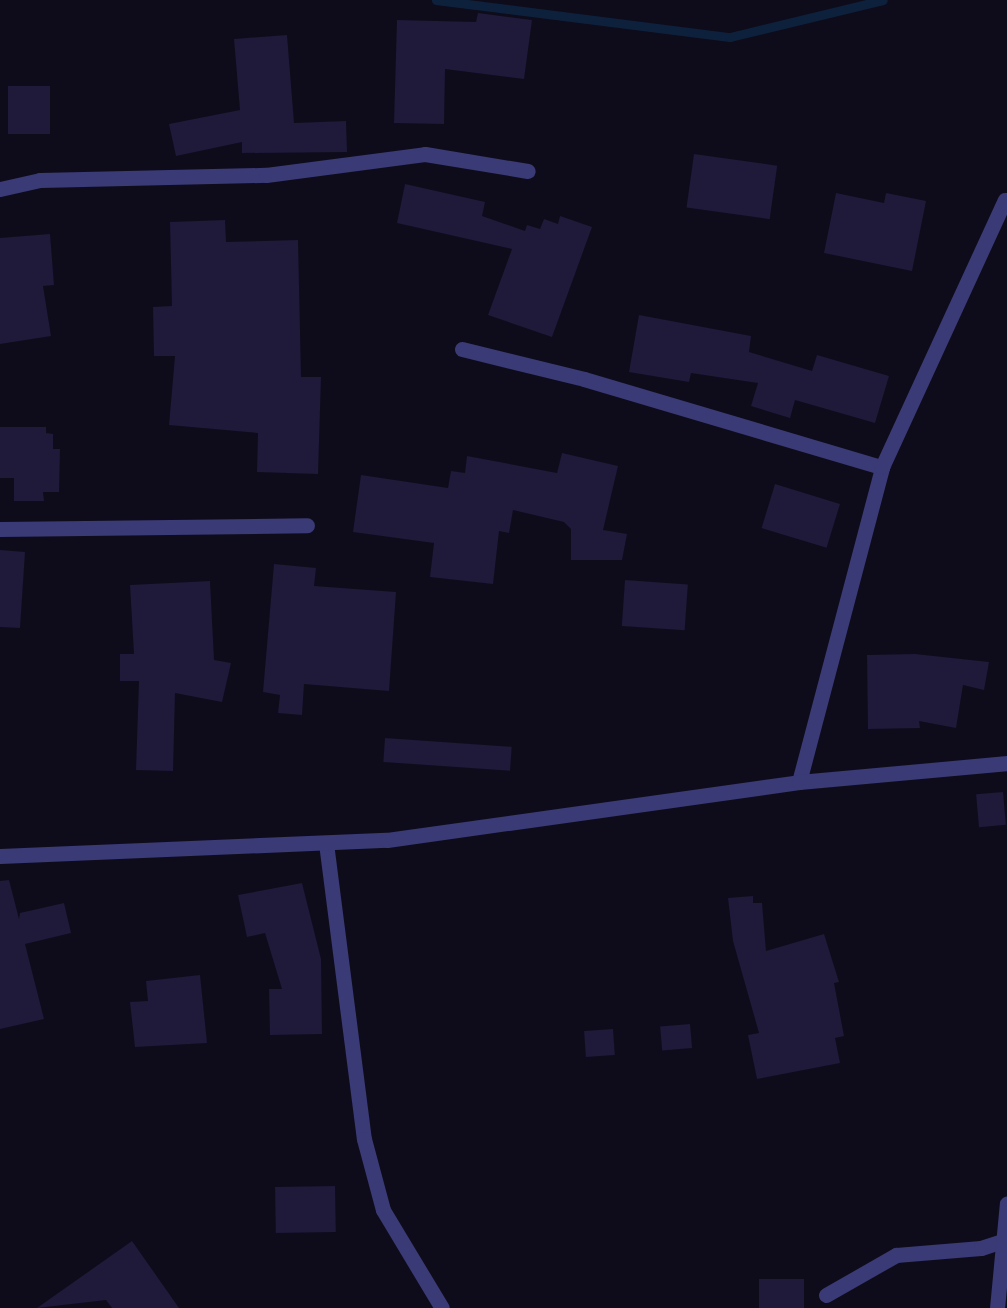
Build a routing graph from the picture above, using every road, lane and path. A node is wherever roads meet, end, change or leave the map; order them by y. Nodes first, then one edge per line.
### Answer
1 (528, 171) dead end
2 (0, 189) edge
3 (1005, 200) dead end
4 (462, 349) dead end
5 (882, 467) junction
6 (307, 525) dead end
7 (0, 529) edge
8 (1007, 763) edge
9 (799, 782) junction
10 (326, 843) junction
11 (0, 856) edge
12 (1007, 1203) edge
13 (1002, 1241) junction
14 (826, 1295) dead end
15 (442, 1308) edge
16 (997, 1308) edge

1 - 2 street
3 - 5 street
4 - 5 street
5 - 9 street
6 - 7 street
8 - 9 street
9 - 10 street
10 - 11 street
10 - 15 street
12 - 13 street
13 - 14 street
13 - 16 street

